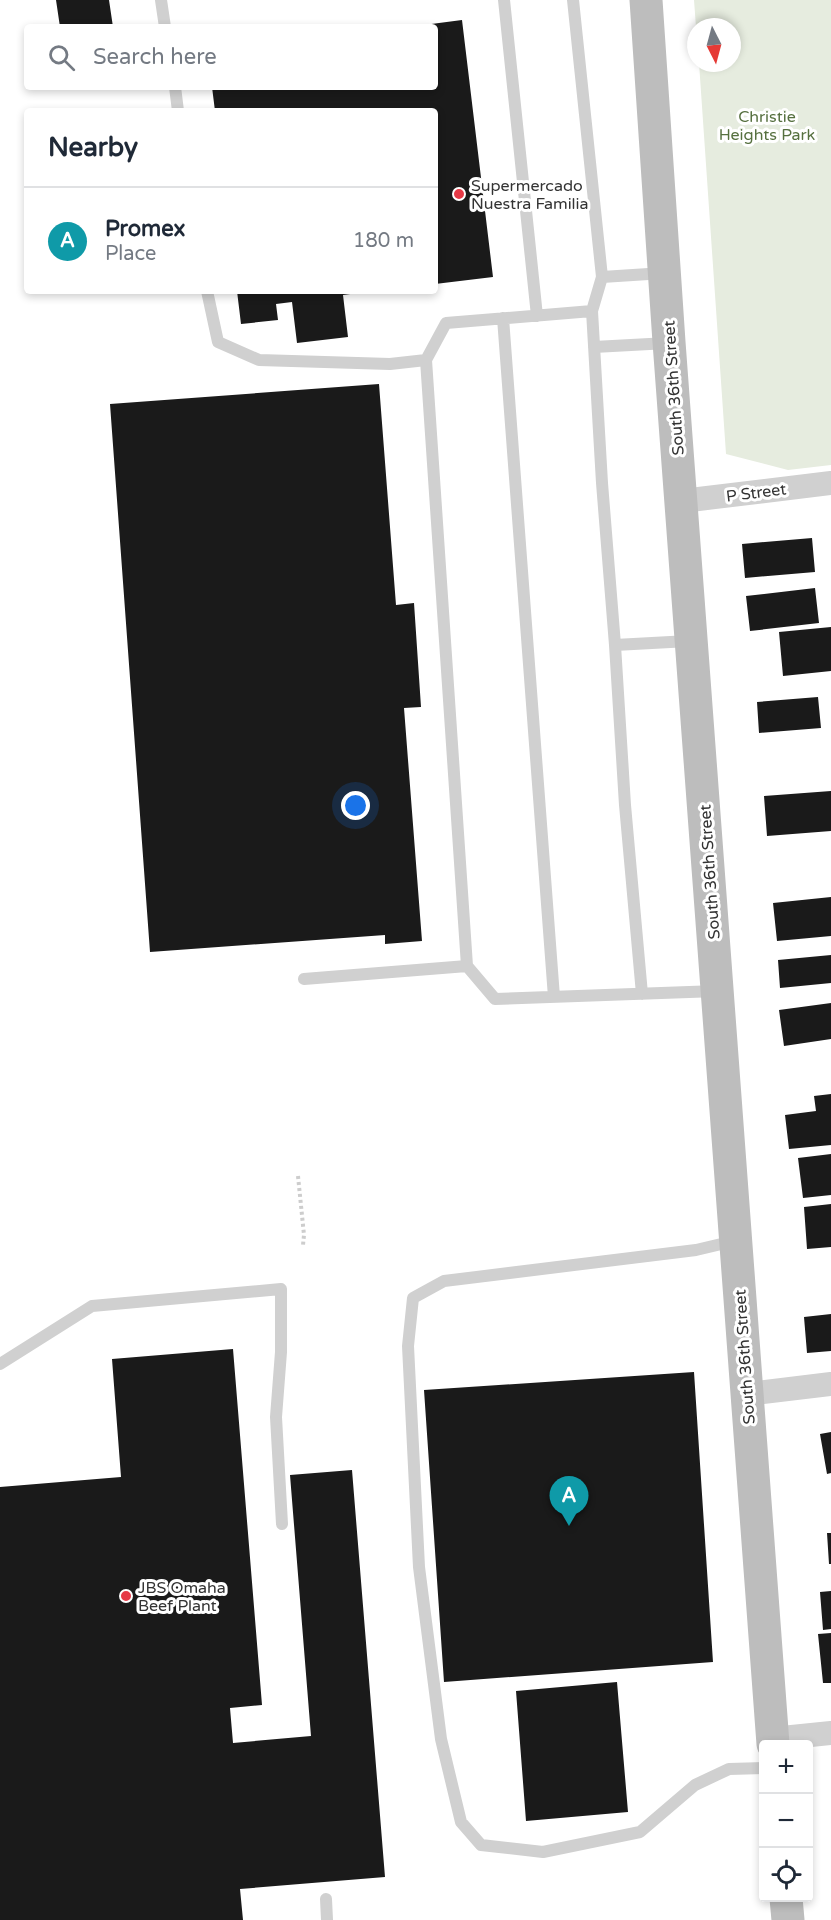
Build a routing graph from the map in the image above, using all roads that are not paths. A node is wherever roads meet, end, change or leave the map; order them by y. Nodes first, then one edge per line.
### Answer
1 (161, 0) edge
2 (504, 0) edge
3 (573, 0) edge
4 (646, 0) edge
5 (165, 24) edge
6 (175, 90) edge
7 (178, 108) edge
8 (664, 273) junction
9 (602, 277) junction
10 (208, 294) edge
11 (592, 311) junction
12 (537, 316) junction
13 (503, 318) junction
14 (669, 342) junction
15 (594, 347) junction
16 (426, 360) junction
17 (831, 483) edge
18 (682, 501) junction
19 (692, 640) junction
20 (615, 645) junction
21 (467, 966) junction
22 (304, 979) dead end
23 (718, 991) junction
24 (642, 994) junction
25 (554, 997) junction
26 (736, 1240) junction
27 (0, 1364) edge
28 (831, 1384) edge
29 (747, 1394) junction
30 (282, 1524) dead end
31 (831, 1733) edge
32 (768, 1740) edge
33 (805, 1740) edge
34 (759, 1755) edge
35 (326, 1899) dead end
36 (786, 1902) edge
37 (327, 1920) edge
38 (788, 1920) edge

1 - 5 lane
2 - 12 lane
3 - 9 lane
4 - 8 main road, South 36th Street
6 - 7 lane
8 - 9 lane
8 - 14 main road, South 36th Street
9 - 11 lane
10 - 16 lane
11 - 12 lane
11 - 15 lane
12 - 13 lane
13 - 16 lane
13 - 25 lane
14 - 15 lane
14 - 18 main road, South 36th Street
15 - 20 lane
16 - 21 lane
17 - 18 street, P Street
18 - 19 main road, South 36th Street
19 - 20 lane
19 - 23 main road, South 36th Street
20 - 24 lane
21 - 22 lane
21 - 25 lane
23 - 24 lane
23 - 26 main road, South 36th Street
24 - 25 lane
26 - 29 main road, South 36th Street
26 - 34 lane
27 - 30 lane
28 - 29 street
29 - 32 main road, South 36th Street
31 - 33 street
35 - 37 lane
36 - 38 main road

